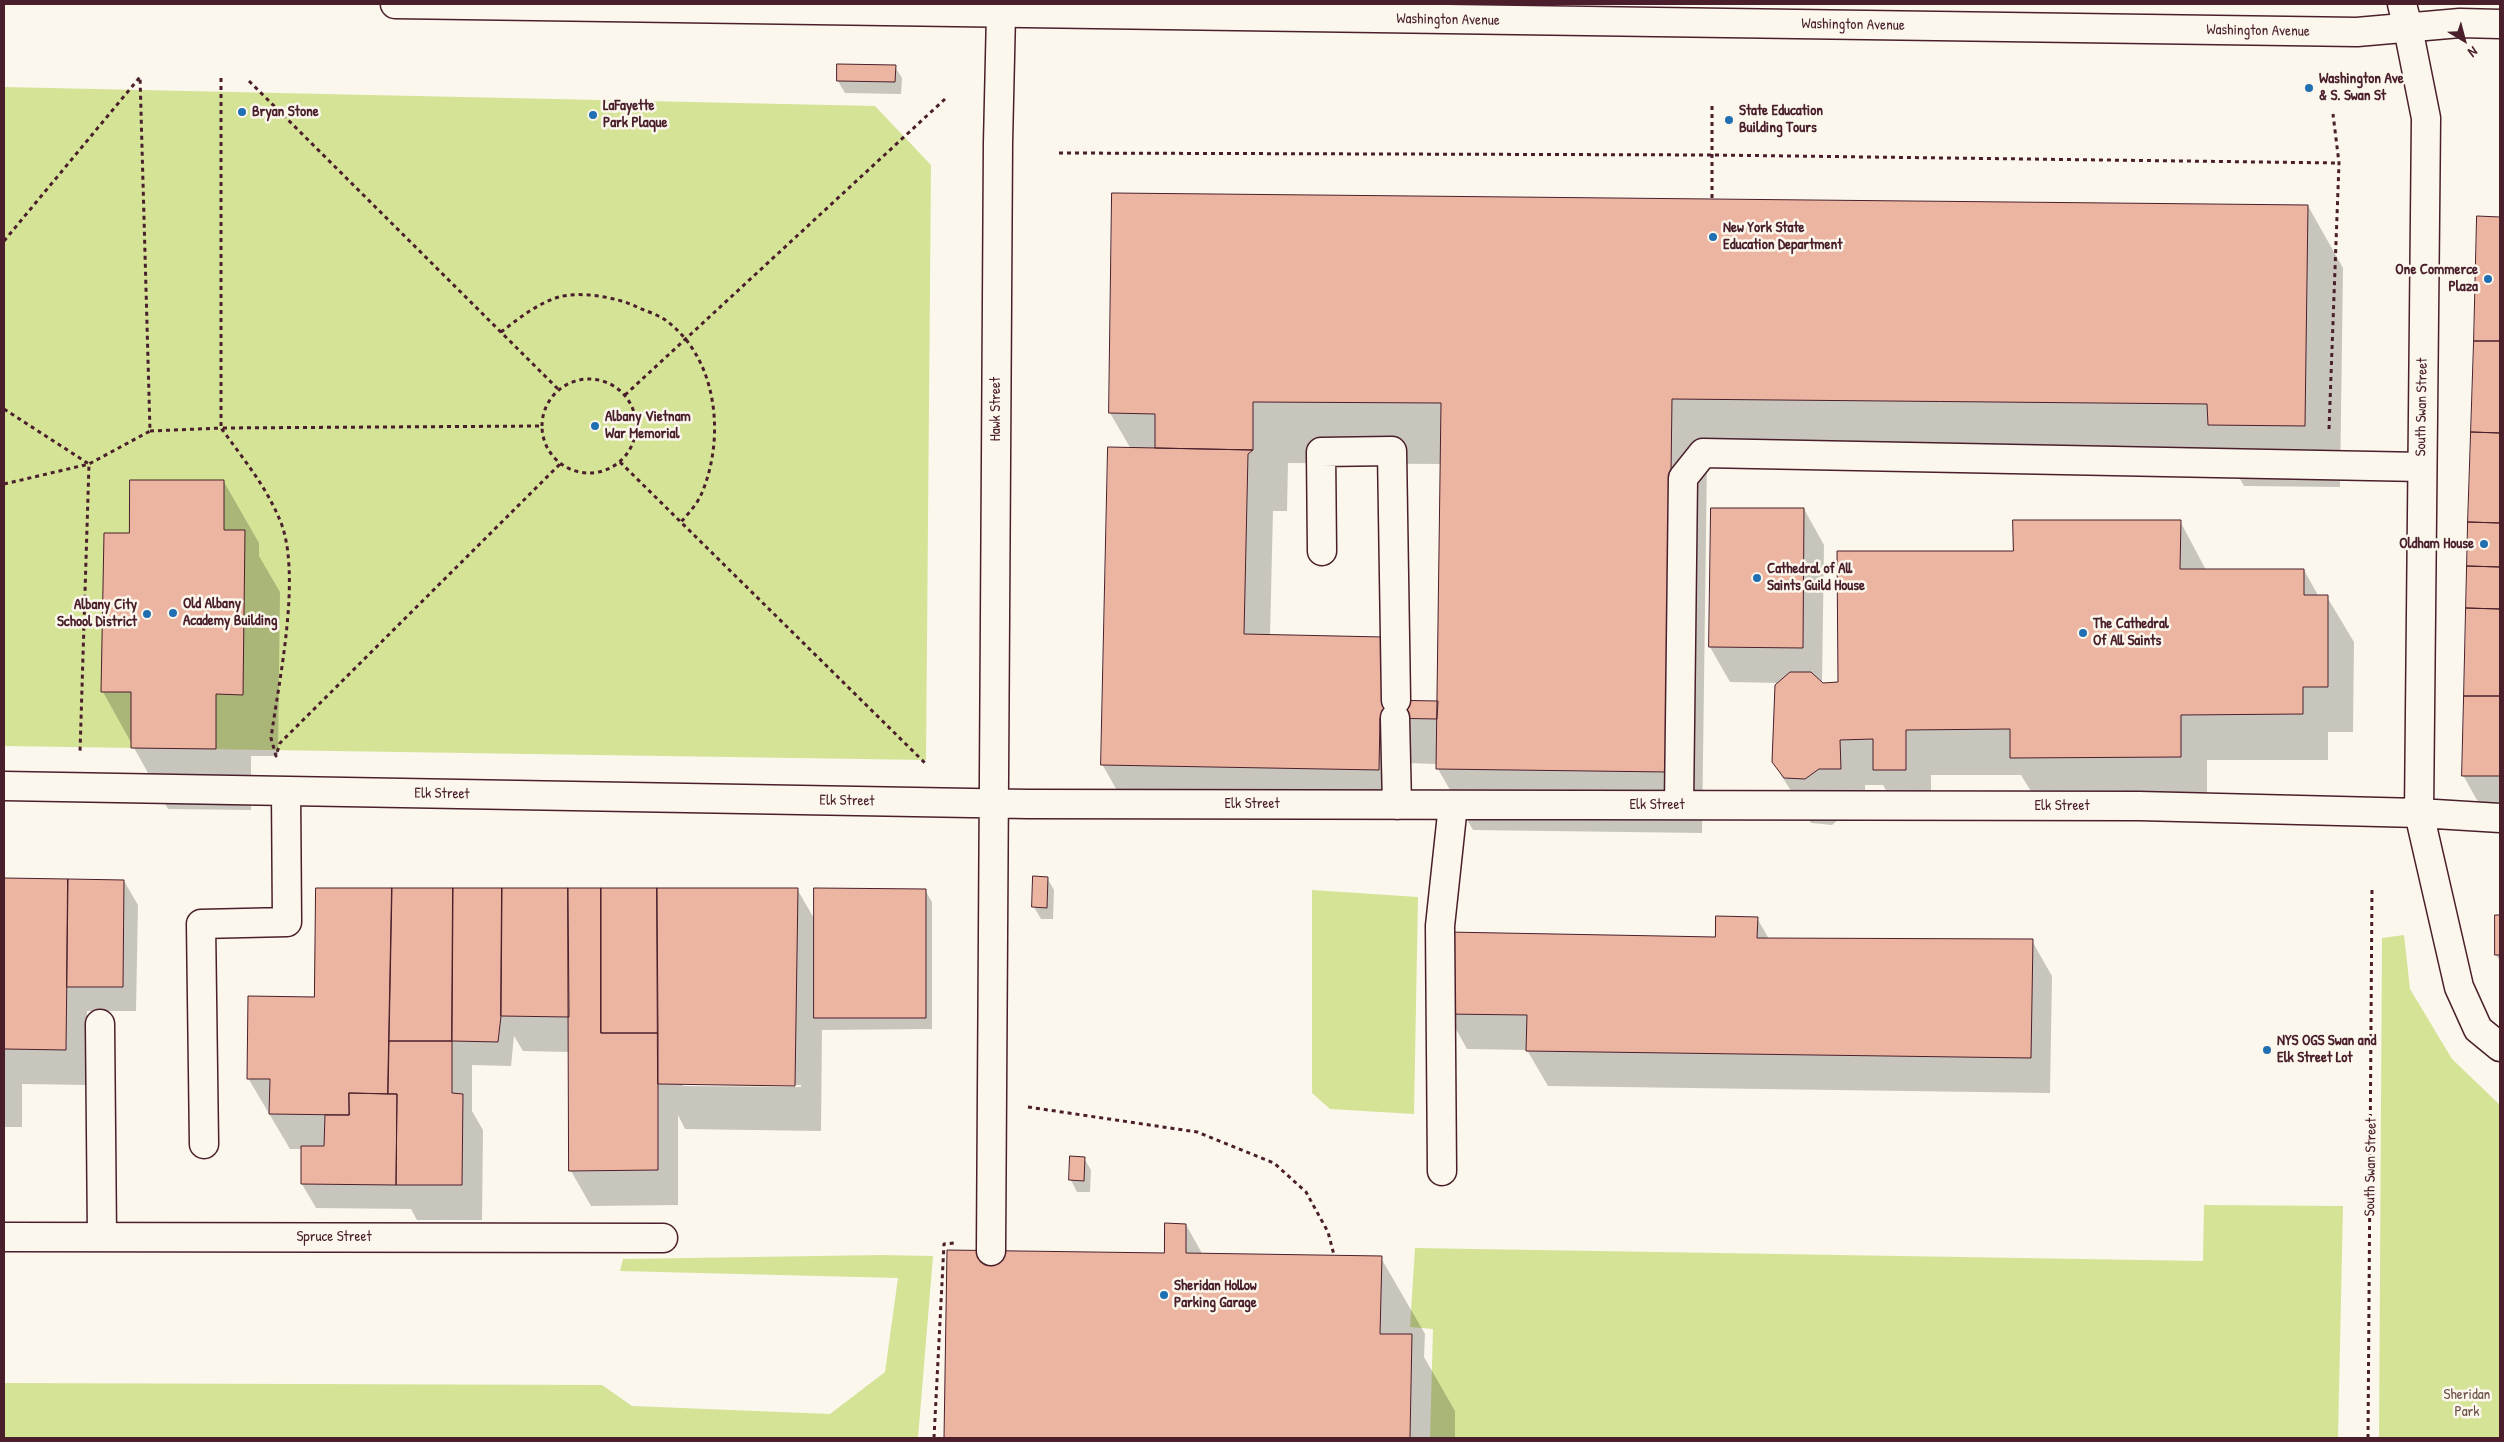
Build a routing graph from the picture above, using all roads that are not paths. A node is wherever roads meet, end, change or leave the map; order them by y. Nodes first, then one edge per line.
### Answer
1 (395, 4) edge
2 (1001, 14) junction
3 (2405, 16) edge
4 (2500, 24) edge
5 (2422, 467) junction
6 (1322, 551) dead end
7 (4, 786) edge
8 (286, 791) junction
9 (994, 804) junction
10 (1397, 804) junction
11 (1453, 805) junction
12 (1679, 805) junction
13 (2419, 813) junction
14 (2500, 818) edge
15 (100, 1024) dead end
16 (2500, 1047) edge
17 (204, 1144) dead end
18 (1442, 1171) dead end
19 (4, 1236) edge
20 (102, 1237) junction
21 (663, 1238) dead end
22 (991, 1247) road end

1 - 2 street, Washington Avenue
2 - 3 street, Washington Avenue
2 - 9 street, Hawk Street
3 - 4 street, Washington Avenue
3 - 5 street, South Swan Street
5 - 12 street
5 - 13 street, South Swan Street
6 - 10 street
7 - 8 street, Elk Street
8 - 9 street, Elk Street
8 - 17 street
9 - 10 street, Elk Street
9 - 22 street, Hawk Street
10 - 11 street, Elk Street
11 - 12 street, Elk Street
11 - 18 street
12 - 13 street, Elk Street
13 - 14 street, Elk Street
13 - 16 street, South Swan Street
15 - 20 street
19 - 20 street, Spruce Street
20 - 21 street, Spruce Street

